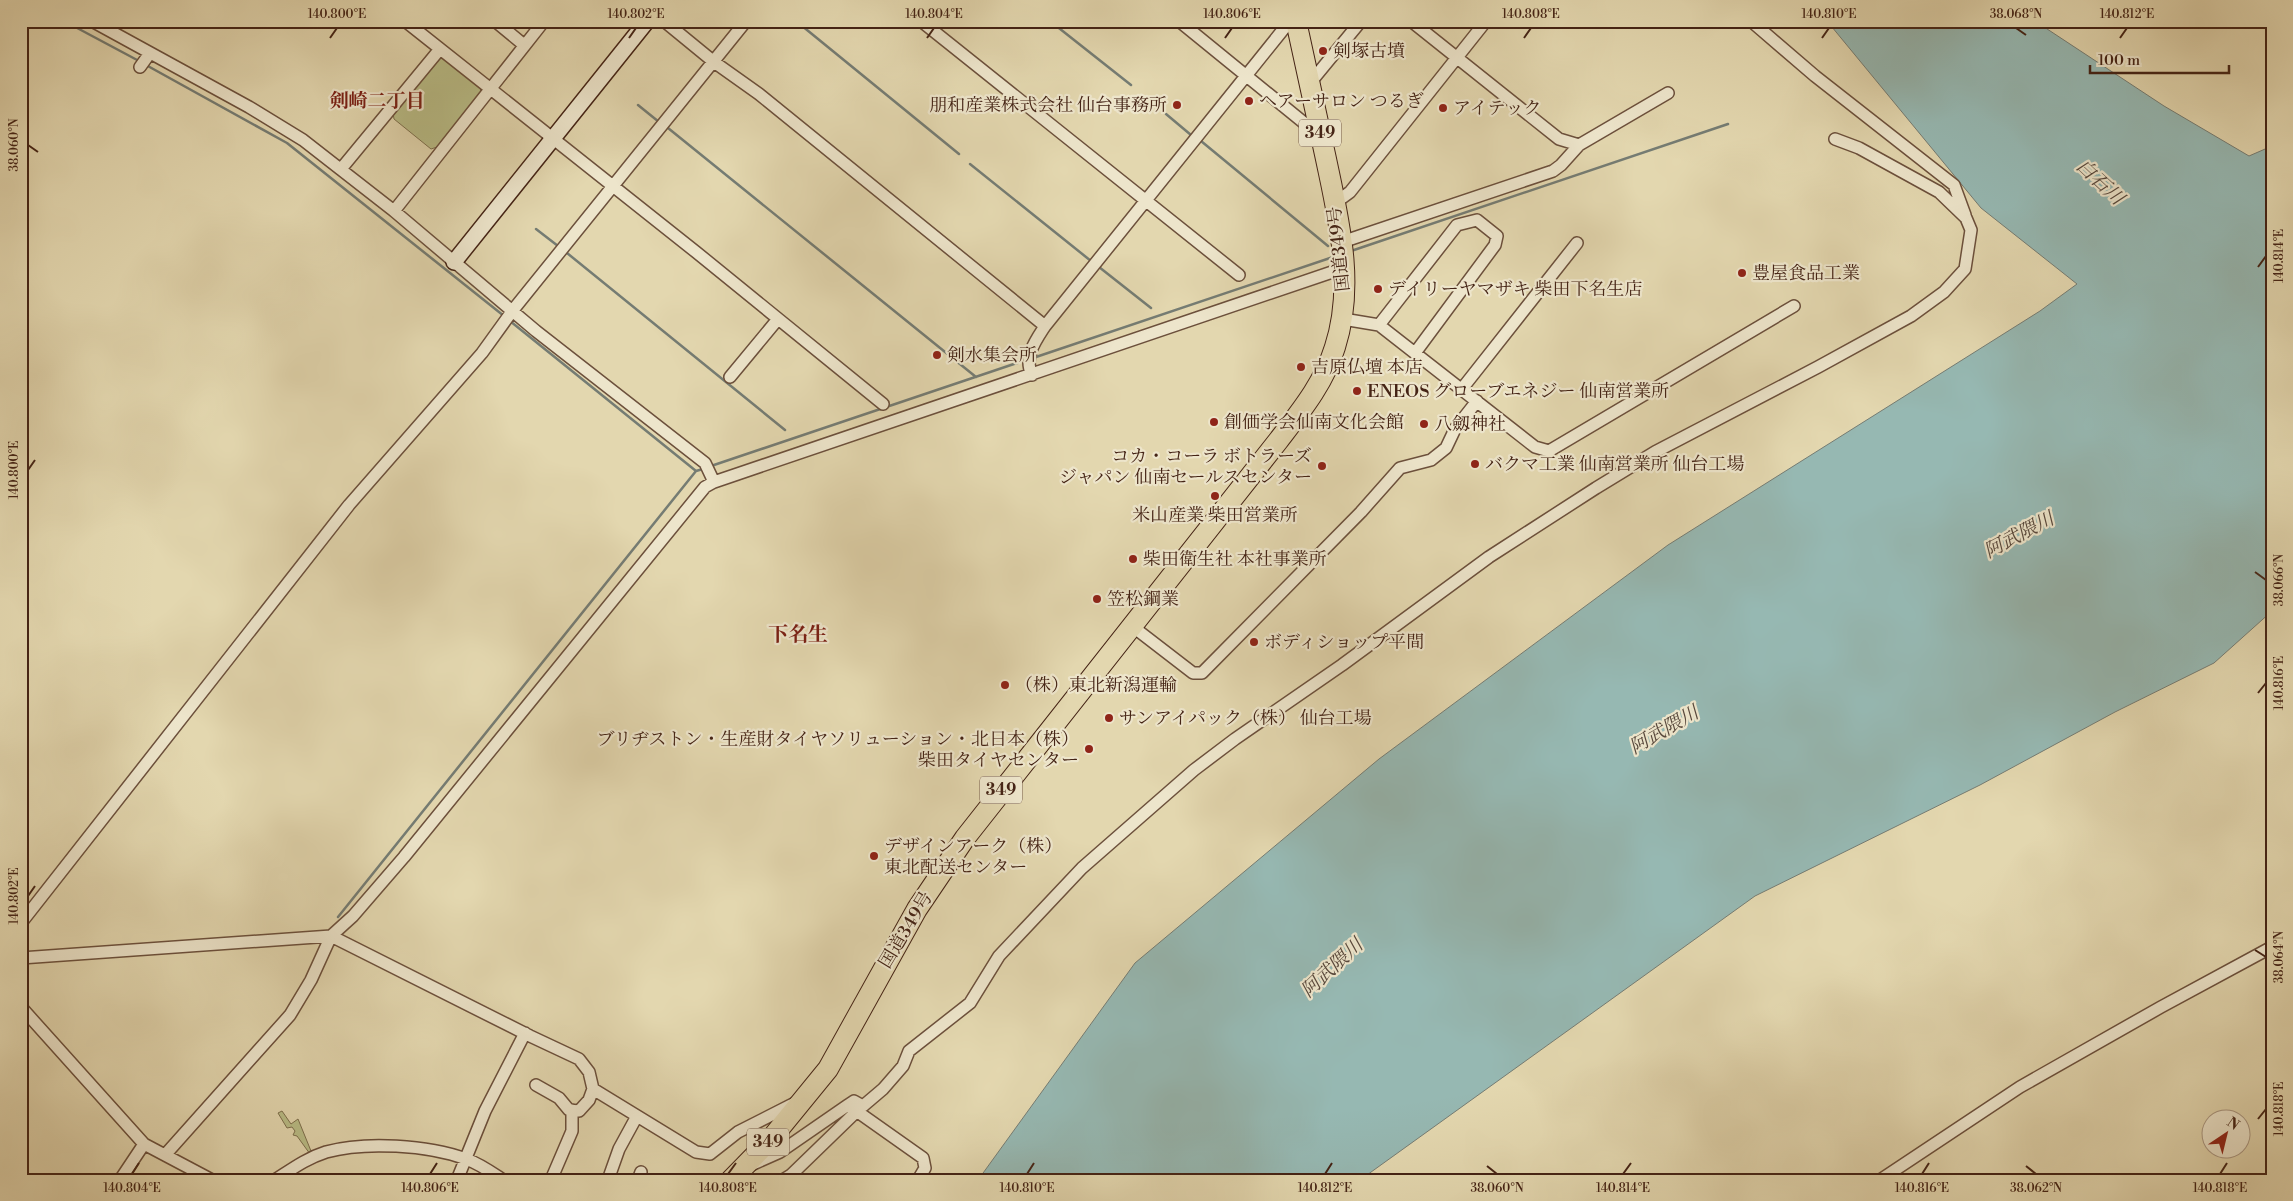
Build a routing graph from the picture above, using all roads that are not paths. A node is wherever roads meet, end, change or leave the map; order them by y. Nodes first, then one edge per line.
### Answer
1 (92, 21) edge
2 (405, 21) edge
3 (495, 21) edge
4 (544, 21) edge
5 (647, 21) edge
6 (664, 21) edge
7 (746, 21) edge
8 (921, 21) edge
9 (1179, 21) edge
10 (1290, 21) edge
11 (1296, 21) edge
12 (1361, 21) edge
13 (1411, 21) edge
14 (1486, 21) edge
15 (1751, 21) edge
16 (524, 45) junction
17 (440, 49) junction
18 (150, 53) junction
19 (1456, 58) junction
20 (714, 62) junction
21 (140, 67) dead end
22 (1246, 74) junction
23 (1310, 83) junction
24 (491, 89) junction
25 (1668, 93) dead end
26 (1320, 132) junction
27 (554, 139) junction
28 (1835, 139) dead end
29 (1579, 145) junction
30 (341, 169) junction
31 (614, 188) junction
32 (1148, 201) junction
33 (1335, 203) junction
34 (394, 211) junction
35 (1971, 230) junction
36 (1577, 243) dead end
37 (1343, 255) junction
38 (454, 262) junction
39 (1239, 275) dead end
40 (1794, 306) dead end
41 (510, 315) junction
42 (778, 319) junction
43 (1342, 319) junction
44 (1379, 325) junction
45 (1045, 326) junction
46 (1415, 353) junction
47 (1031, 373) junction
48 (730, 376) dead end
49 (1461, 390) junction
50 (1477, 401) junction
51 (883, 404) dead end
52 (712, 480) junction
53 (1132, 626) junction
54 (21, 923) edge
55 (331, 936) junction
56 (2272, 947) edge
57 (21, 958) edge
58 (21, 1007) edge
59 (525, 1033) junction
60 (536, 1085) dead end
61 (594, 1089) junction
62 (802, 1103) junction
63 (853, 1108) junction
64 (572, 1110) junction
65 (637, 1116) junction
66 (144, 1144) junction
67 (165, 1155) junction
68 (466, 1159) junction
69 (737, 1173) edge
70 (120, 1180) edge
71 (212, 1180) edge
72 (275, 1180) edge
73 (457, 1180) edge
74 (503, 1180) edge
75 (551, 1180) edge
76 (608, 1180) edge
77 (783, 1180) edge
78 (918, 1180) edge
79 (1880, 1180) edge

1 - 18 street
2 - 17 street
3 - 16 street
4 - 16 street
5 - 27 street
6 - 20 street
7 - 20 street
8 - 32 street
9 - 22 street
10 - 22 street
11 - 23 highway, 国道349号 / 349
12 - 23 street
13 - 19 street
14 - 19 street
15 - 35 street
16 - 24 street
17 - 24 street
17 - 30 street
18 - 21 street
18 - 30 street
19 - 29 street
19 - 33 street
20 - 31 street
20 - 45 street
22 - 26 street
22 - 32 street
23 - 26 highway, 国道349号 / 349
24 - 27 street
24 - 34 street
25 - 29 street
26 - 33 highway, 国道349号 / 349
27 - 31 street
27 - 38 street
28 - 35 street
29 - 37 street
30 - 34 street
31 - 41 street
31 - 42 street
32 - 39 street
32 - 45 street
33 - 37 highway, 国道349号 / 349
34 - 38 street
35 - 63 street
36 - 49 street
37 - 43 highway, 国道349号 / 349
37 - 47 street
38 - 41 street
40 - 50 street
41 - 52 street
41 - 54 street
42 - 48 street
42 - 51 street
43 - 44 street
43 - 53 highway, 国道349号 / 349
44 - 46 street
44 - 46 street
45 - 47 street
46 - 49 street
47 - 52 street
49 - 50 street
50 - 53 street
52 - 55 street
53 - 62 highway, 国道349号 / 349
55 - 57 street
55 - 59 street
55 - 67 street
56 - 79 street
58 - 66 street
59 - 61 street
59 - 68 street
60 - 64 street
61 - 64 street
61 - 65 street
62 - 65 street
62 - 69 highway, 国道349号 / 349
63 - 69 street
63 - 77 street
63 - 78 street
64 - 75 street
65 - 76 street
66 - 67 street
66 - 70 street
67 - 71 street
68 - 72 street
68 - 73 street
68 - 74 street

